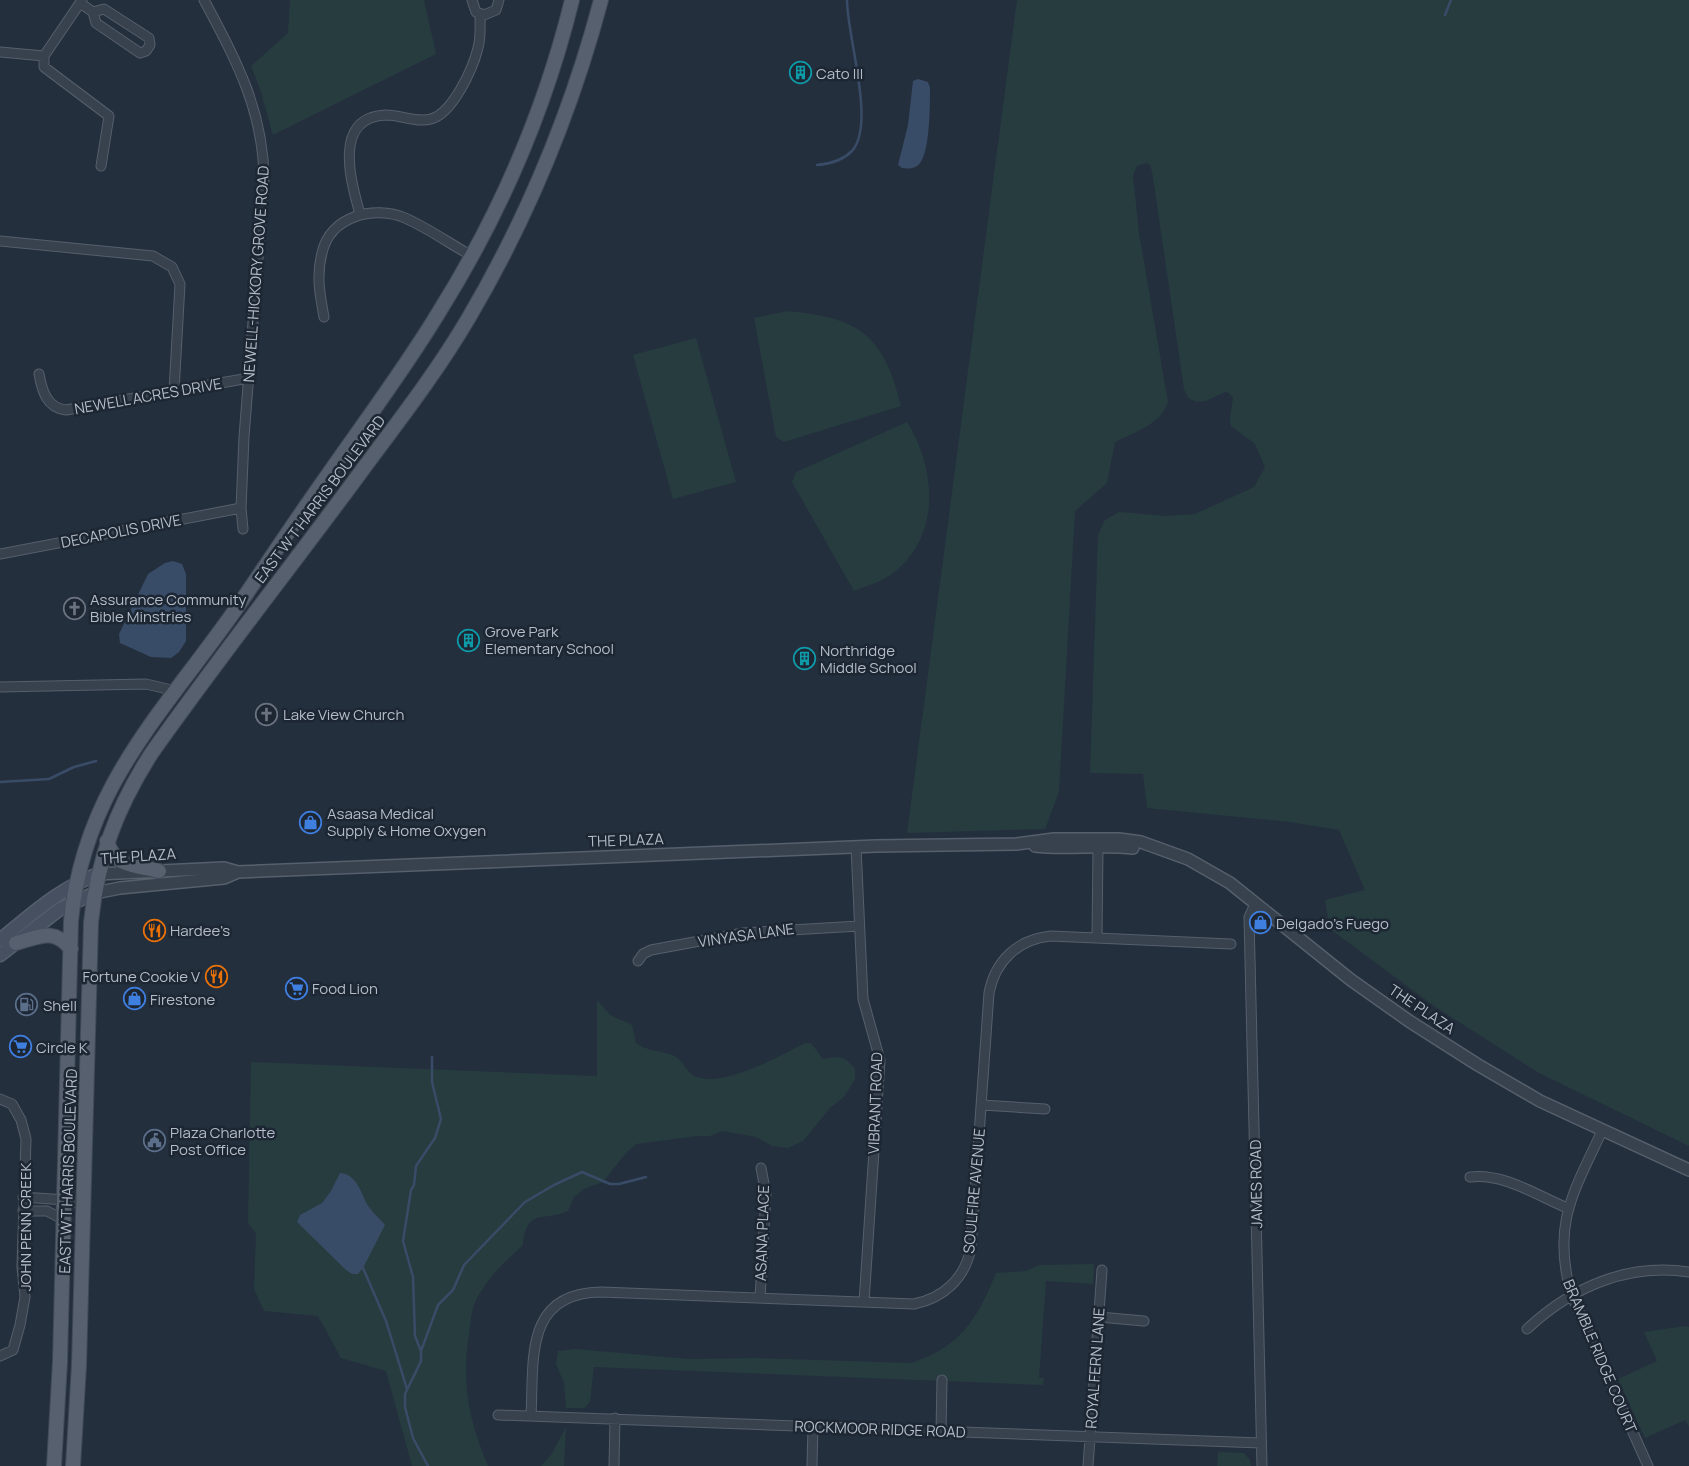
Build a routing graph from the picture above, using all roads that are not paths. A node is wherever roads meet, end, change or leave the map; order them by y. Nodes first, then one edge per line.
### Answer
1 (204, 0) edge
2 (472, 0) edge
3 (499, 0) edge
4 (572, 0) edge
5 (600, 0) edge
6 (81, 1) edge
7 (93, 12) junction
8 (480, 14) junction
9 (0, 52) edge
10 (44, 56) junction
11 (102, 166) dead end
12 (360, 214) junction
13 (0, 241) edge
14 (472, 256) junction
15 (324, 318) dead end
16 (39, 374) dead end
17 (249, 378) junction
18 (174, 392) junction
19 (242, 508) junction
20 (243, 529) dead end
21 (0, 554) edge
22 (0, 687) edge
23 (176, 691) junction
24 (107, 841) junction
25 (1016, 844) junction
26 (856, 846) junction
27 (1098, 846) junction
28 (1155, 848) junction
29 (159, 871) junction
30 (238, 872) junction
31 (98, 874) junction
32 (76, 882) junction
33 (95, 893) junction
34 (73, 902) junction
35 (1255, 904) junction
36 (859, 926) junction
37 (1097, 938) junction
38 (0, 940) edge
39 (16, 943) junction
40 (1231, 944) dead end
41 (71, 949) junction
42 (0, 955) edge
43 (638, 961) dead end
44 (0, 1100) edge
45 (982, 1105) junction
46 (1045, 1109) dead end
47 (1602, 1131) junction
48 (761, 1168) dead end
49 (1689, 1170) edge
50 (1470, 1177) dead end
51 (23, 1197) junction
52 (64, 1200) junction
53 (83, 1204) junction
54 (1567, 1208) junction
55 (23, 1211) junction
56 (64, 1220) junction
57 (1102, 1270) dead end
58 (1689, 1272) edge
59 (1571, 1294) junction
60 (760, 1298) junction
61 (864, 1302) junction
62 (1098, 1317) junction
63 (1144, 1321) dead end
64 (1526, 1329) dead end
65 (0, 1356) edge
66 (942, 1380) dead end
67 (498, 1414) dead end
68 (531, 1416) junction
69 (615, 1418) junction
70 (813, 1427) junction
71 (941, 1432) junction
72 (1090, 1436) junction
73 (1261, 1443) junction
74 (54, 1466) edge
75 (73, 1466) edge
76 (614, 1466) edge
77 (812, 1466) edge
78 (1088, 1466) edge
79 (1262, 1466) edge
80 (1648, 1466) edge

1 - 17 street, NEWELL-HICKORY GROVE ROAD
2 - 8 street
3 - 8 street
4 - 14 main road, EAST W T HARRIS BOULEVARD
5 - 24 main road, EAST W T HARRIS BOULEVARD
6 - 7 street
6 - 10 street
7 - 7 street
8 - 12 street
9 - 10 street
10 - 11 street
12 - 14 street
12 - 15 street
13 - 18 street
14 - 23 main road, EAST W T HARRIS BOULEVARD
16 - 18 street, NEWELL ACRES DRIVE
17 - 18 street, NEWELL ACRES DRIVE
17 - 19 street, NEWELL-HICKORY GROVE ROAD
19 - 20 street, NEWELL-HICKORY GROVE ROAD
19 - 21 street, DECAPOLIS DRIVE
22 - 23 street
23 - 32 main road, EAST W T HARRIS BOULEVARD
24 - 29 main road
24 - 31 main road, EAST W T HARRIS BOULEVARD
25 - 26 street, THE PLAZA
25 - 27 street, THE PLAZA
25 - 28 street, THE PLAZA
26 - 30 street, THE PLAZA
26 - 36 street, VIBRANT ROAD
27 - 28 street, THE PLAZA
27 - 37 street
28 - 35 street, THE PLAZA
29 - 30 street, THE PLAZA
29 - 31 street, THE PLAZA
30 - 33 street, THE PLAZA
31 - 32 main road, THE PLAZA
31 - 33 main road, EAST W T HARRIS BOULEVARD
32 - 34 main road, EAST W T HARRIS BOULEVARD
32 - 38 main road, THE PLAZA
33 - 34 main road, THE PLAZA
33 - 53 main road, EAST W T HARRIS BOULEVARD
34 - 39 main road, THE PLAZA
34 - 41 main road, EAST W T HARRIS BOULEVARD
35 - 47 street, THE PLAZA
35 - 73 street, JAMES ROAD
36 - 43 street, VINYASA LANE
36 - 61 street, VIBRANT ROAD
37 - 40 street, SOULFIRE AVENUE
37 - 45 street, SOULFIRE AVENUE
39 - 41 main road
39 - 42 main road, THE PLAZA
41 - 52 main road, EAST W T HARRIS BOULEVARD
44 - 51 street, JOHN PENN CREEK
45 - 46 street
45 - 61 street, SOULFIRE AVENUE
47 - 49 street, THE PLAZA
47 - 54 street, BRAMBLE RIDGE COURT
48 - 60 street, ASANA PLACE
50 - 54 street
51 - 52 street
51 - 55 street, JOHN PENN CREEK
52 - 53 street
52 - 56 main road, EAST W T HARRIS BOULEVARD
53 - 75 main road, EAST W T HARRIS BOULEVARD
54 - 59 street, BRAMBLE RIDGE COURT
55 - 56 street
55 - 65 street, JOHN PENN CREEK
56 - 74 main road, EAST W T HARRIS BOULEVARD
57 - 62 street, ROYAL FERN LANE
58 - 59 street
59 - 64 street
59 - 80 street, BRAMBLE RIDGE COURT
60 - 61 street, SOULFIRE AVENUE
60 - 68 street, SOULFIRE AVENUE
62 - 63 street
62 - 72 street, ROYAL FERN LANE
66 - 71 street
67 - 68 street, ROCKMOOR RIDGE ROAD
68 - 69 street, ROCKMOOR RIDGE ROAD
69 - 70 street, ROCKMOOR RIDGE ROAD
69 - 76 street
70 - 71 street, ROCKMOOR RIDGE ROAD
70 - 77 street
71 - 72 street, ROCKMOOR RIDGE ROAD
72 - 73 street, ROCKMOOR RIDGE ROAD
72 - 78 street, ROYAL FERN LANE
73 - 79 street, JAMES ROAD

